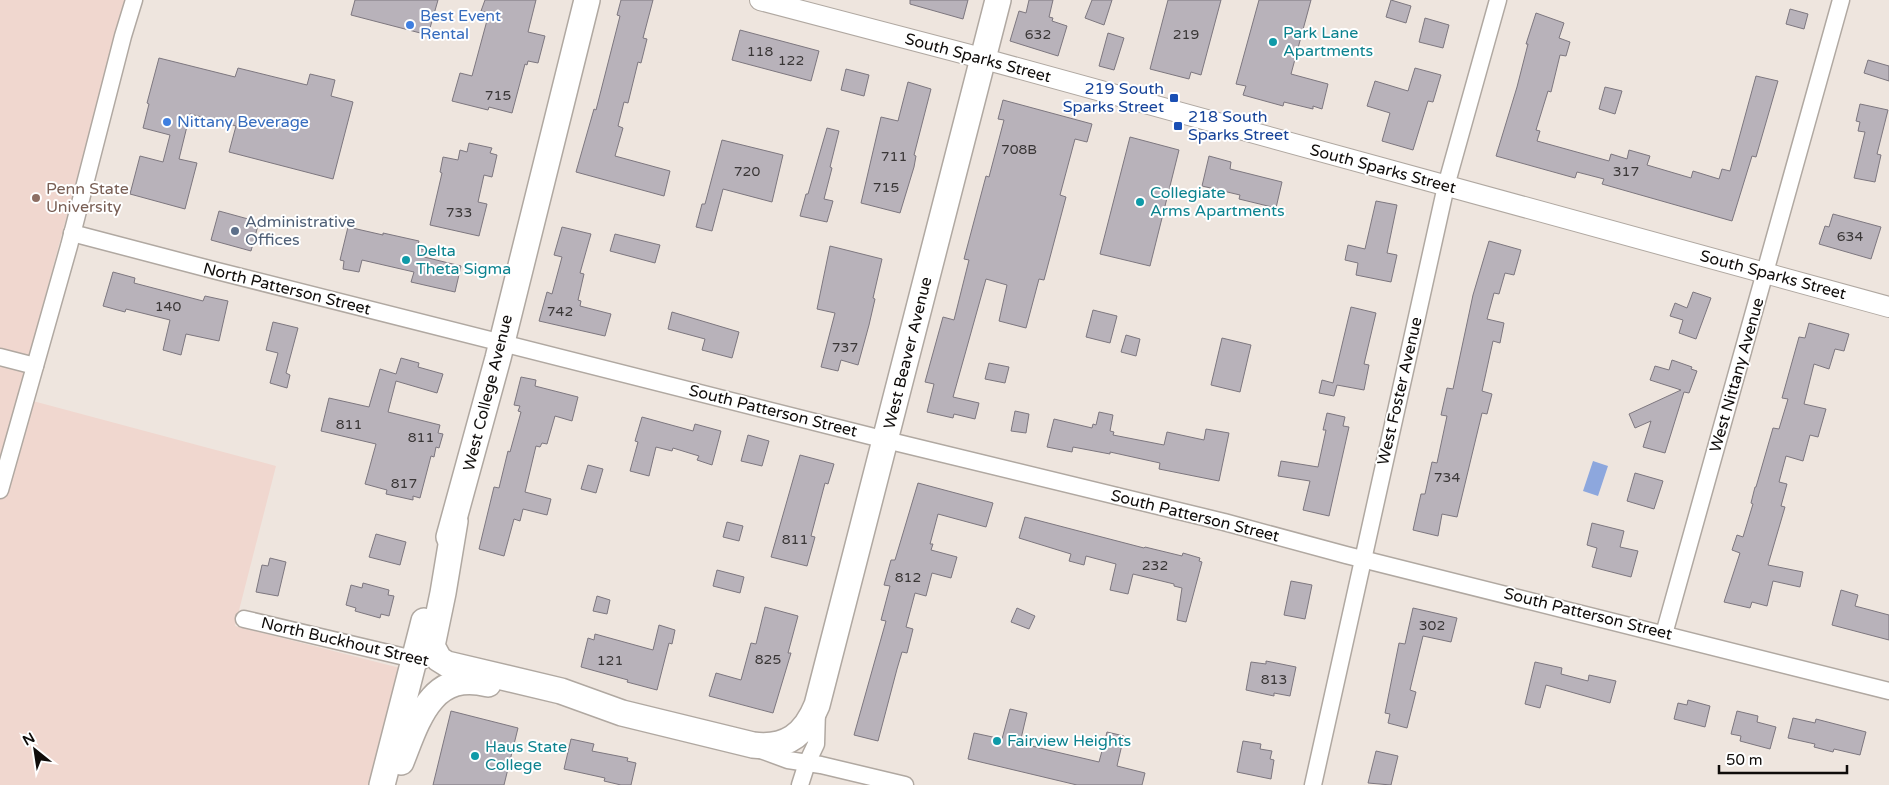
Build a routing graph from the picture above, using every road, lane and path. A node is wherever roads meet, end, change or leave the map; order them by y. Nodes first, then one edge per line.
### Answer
1 (134, 0) edge
2 (587, 0) edge
3 (760, 0) edge
4 (998, 0) edge
5 (1498, 0) edge
6 (1841, 0) edge
7 (982, 59) junction
8 (1446, 186) junction
9 (72, 233) junction
10 (1766, 273) junction
11 (1889, 307) edge
12 (502, 342) junction
13 (0, 357) edge
14 (35, 366) junction
15 (886, 440) junction
16 (0, 490) edge
17 (454, 521) junction
18 (1362, 558) junction
19 (244, 620) dead end
20 (1664, 634) junction
21 (415, 660) junction
22 (447, 664) junction
23 (1889, 691) edge
24 (817, 705) junction
25 (622, 713) junction
26 (742, 743) junction
27 (807, 763) junction
28 (382, 785) edge
29 (391, 785) edge
30 (800, 785) edge
31 (905, 785) edge
32 (1313, 785) edge

1 - 9 street
2 - 12 main road, West College Avenue
3 - 7 street, South Sparks Street
4 - 7 main road, West Beaver Avenue
5 - 8 street, West Foster Avenue
6 - 10 street, West Nittany Avenue
7 - 8 street, South Sparks Street
7 - 15 main road, West Beaver Avenue
8 - 10 street, South Sparks Street
8 - 18 street, West Foster Avenue
9 - 12 street, North Patterson Street
9 - 14 street
10 - 11 street, South Sparks Street
10 - 20 street, West Nittany Avenue
12 - 15 street, South Patterson Street
12 - 17 main road, West College Avenue
13 - 14 street
14 - 16 street
15 - 18 street, South Patterson Street
15 - 24 main road, West Beaver Avenue
17 - 21 main road, West College Avenue
17 - 22 main road
18 - 20 street, South Patterson Street
18 - 32 street, West Foster Avenue
19 - 21 street, North Buckhout Street
20 - 23 street, South Patterson Street
21 - 22 street, North Buckhout Street
21 - 28 main road, West College Avenue
22 - 25 main road
24 - 26 main road, West Beaver Avenue
24 - 27 street, West Beaver Avenue
25 - 26 main road
25 - 29 main road
26 - 27 street
27 - 30 street, West Beaver Avenue
27 - 31 street

